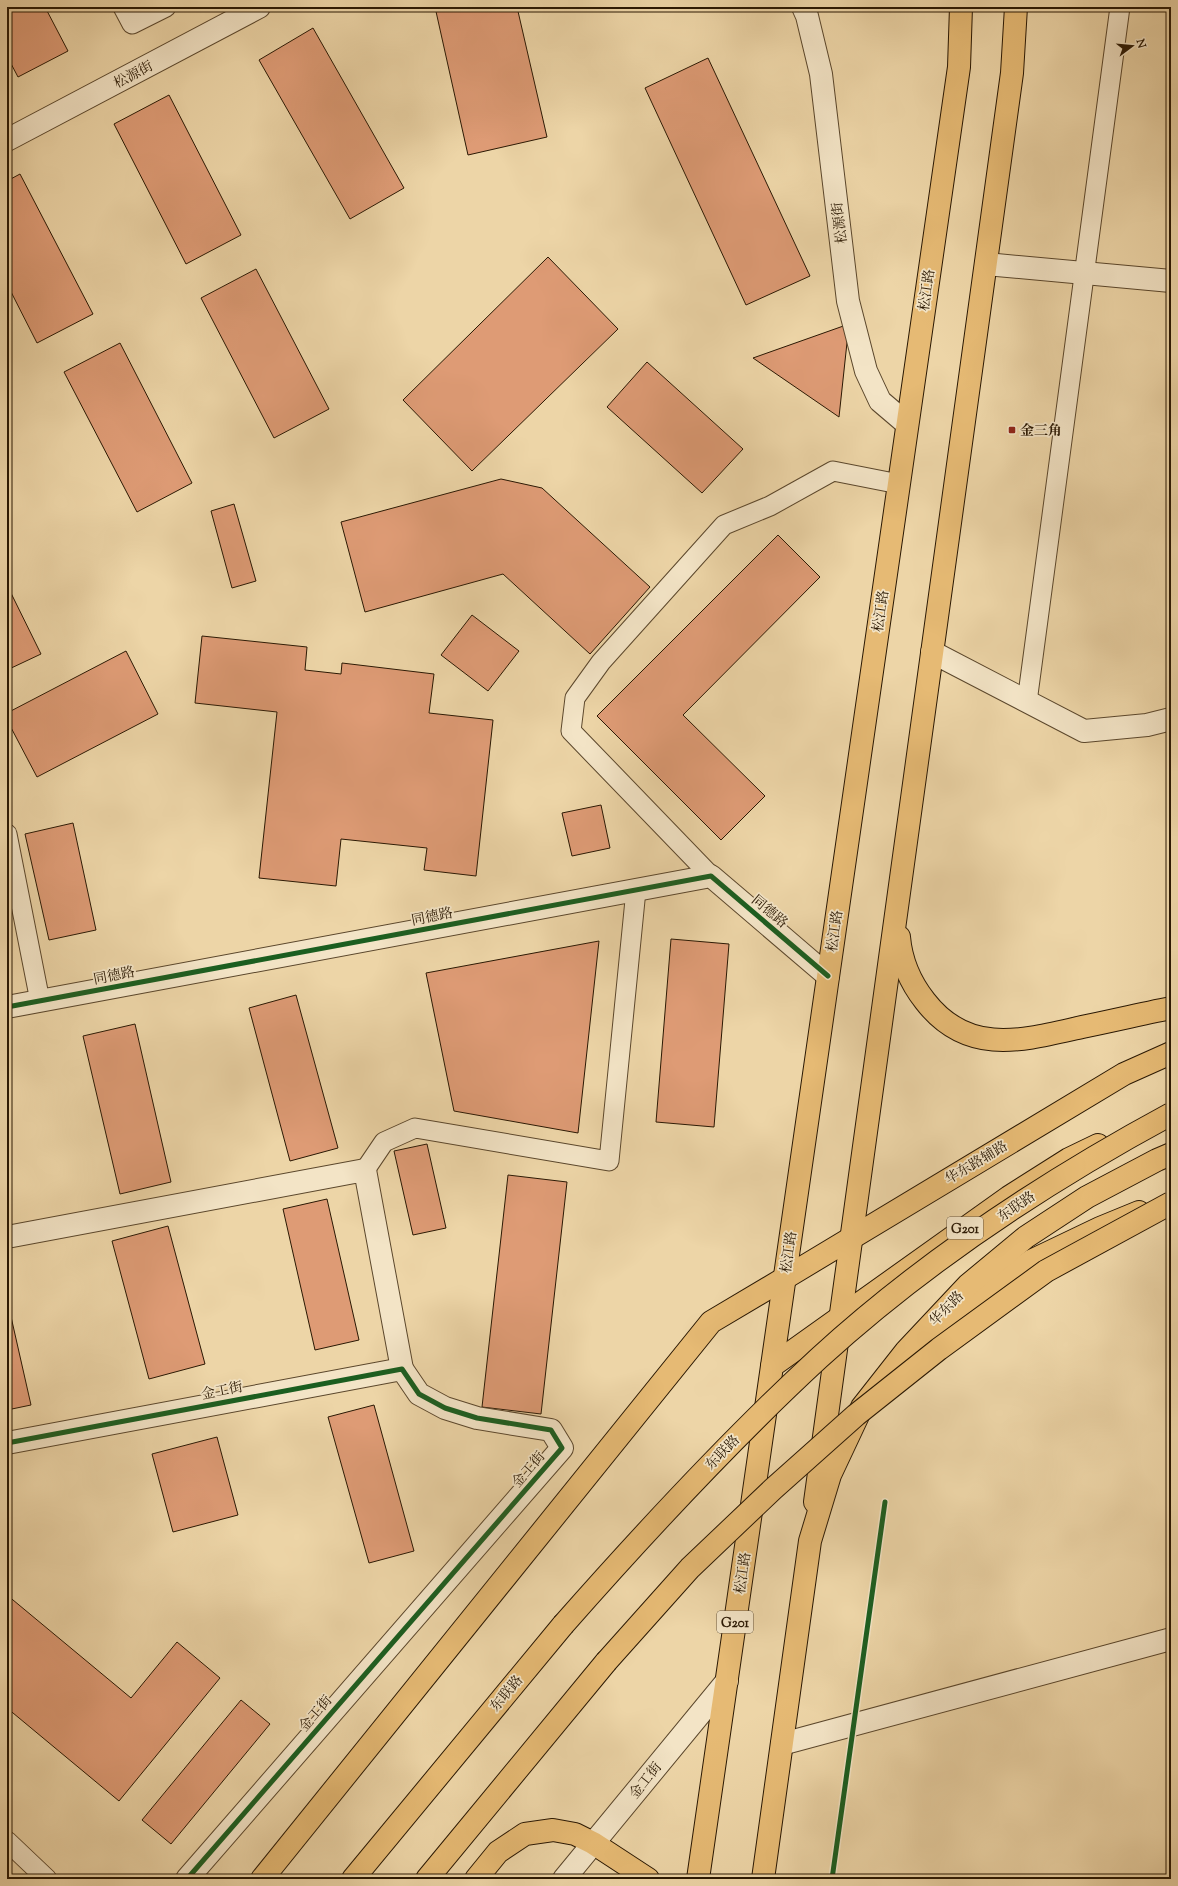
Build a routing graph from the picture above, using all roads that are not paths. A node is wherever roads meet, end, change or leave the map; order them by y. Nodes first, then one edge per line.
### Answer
1 (123, 7) edge
2 (166, 7) edge
3 (258, 7) edge
4 (803, 7) edge
5 (961, 7) edge
6 (1016, 7) edge
7 (1120, 7) edge
8 (7, 140) edge
9 (986, 264) junction
10 (1084, 274) junction
11 (1171, 281) edge
12 (907, 424) junction
13 (898, 484) junction
14 (932, 652) junction
15 (1027, 702) junction
16 (1171, 718) edge
17 (7, 834) edge
18 (711, 876) junction
19 (636, 890) junction
20 (897, 914) junction
21 (828, 976) junction
22 (40, 1001) junction
23 (7, 1007) edge
24 (1171, 1008) edge
25 (1171, 1053) edge
26 (1171, 1110) edge
27 (1171, 1114) edge
28 (1171, 1154) edge
29 (366, 1170) junction
30 (1171, 1199) edge
31 (1171, 1203) edge
32 (7, 1237) edge
33 (852, 1237) junction
34 (785, 1278) junction
35 (841, 1317) junction
36 (906, 1351) junction
37 (772, 1366) junction
38 (402, 1368) junction
39 (7, 1443) edge
40 (810, 1541) junction
41 (1171, 1639) edge
42 (727, 1681) junction
43 (782, 1744) junction
44 (7, 1841) edge
45 (593, 1843) junction
46 (48, 1879) edge
47 (187, 1879) edge
48 (262, 1879) edge
49 (353, 1879) edge
50 (427, 1879) edge
51 (476, 1879) edge
52 (564, 1879) edge
53 (648, 1879) edge
54 (698, 1879) edge
55 (764, 1879) edge

1 - 2 lane
3 - 8 street, 松源街
4 - 12 street, 松源街
5 - 12 main road, 松江路
6 - 9 main road
7 - 10 lane
9 - 10 street
9 - 14 main road
10 - 11 street
10 - 15 lane
12 - 13 main road, 松江路
13 - 18 lane
13 - 21 main road, 松江路
14 - 15 street
14 - 20 main road
15 - 16 street
17 - 22 lane
18 - 19 street, 同德路
18 - 21 street, 同德路
19 - 22 street, 同德路
19 - 29 lane
20 - 24 main road
20 - 33 main road
21 - 34 main road, 松江路
22 - 23 street, 同德路
25 - 33 main road, 华东路辅路
26 - 35 main road, G201
27 - 49 main road, 东联路, bridge
28 - 36 main road, 华东路
29 - 32 street
29 - 38 street
30 - 36 main road
31 - 50 main road, bridge
33 - 34 main road, 华东路辅路
33 - 35 main road
34 - 37 main road, 松江路
34 - 48 main road, 华东路辅路
35 - 37 main road, G201
35 - 40 main road
36 - 40 main road, 华东路
37 - 42 main road, 松江路 / G201
38 - 39 street, 金工街
38 - 47 street, 金工街
40 - 43 main road
41 - 43 street
42 - 45 street, 金工街
42 - 54 main road, 松江路 / G201
43 - 55 main road
44 - 46 lane
45 - 51 main road
45 - 52 street, 金工街
45 - 53 main road

